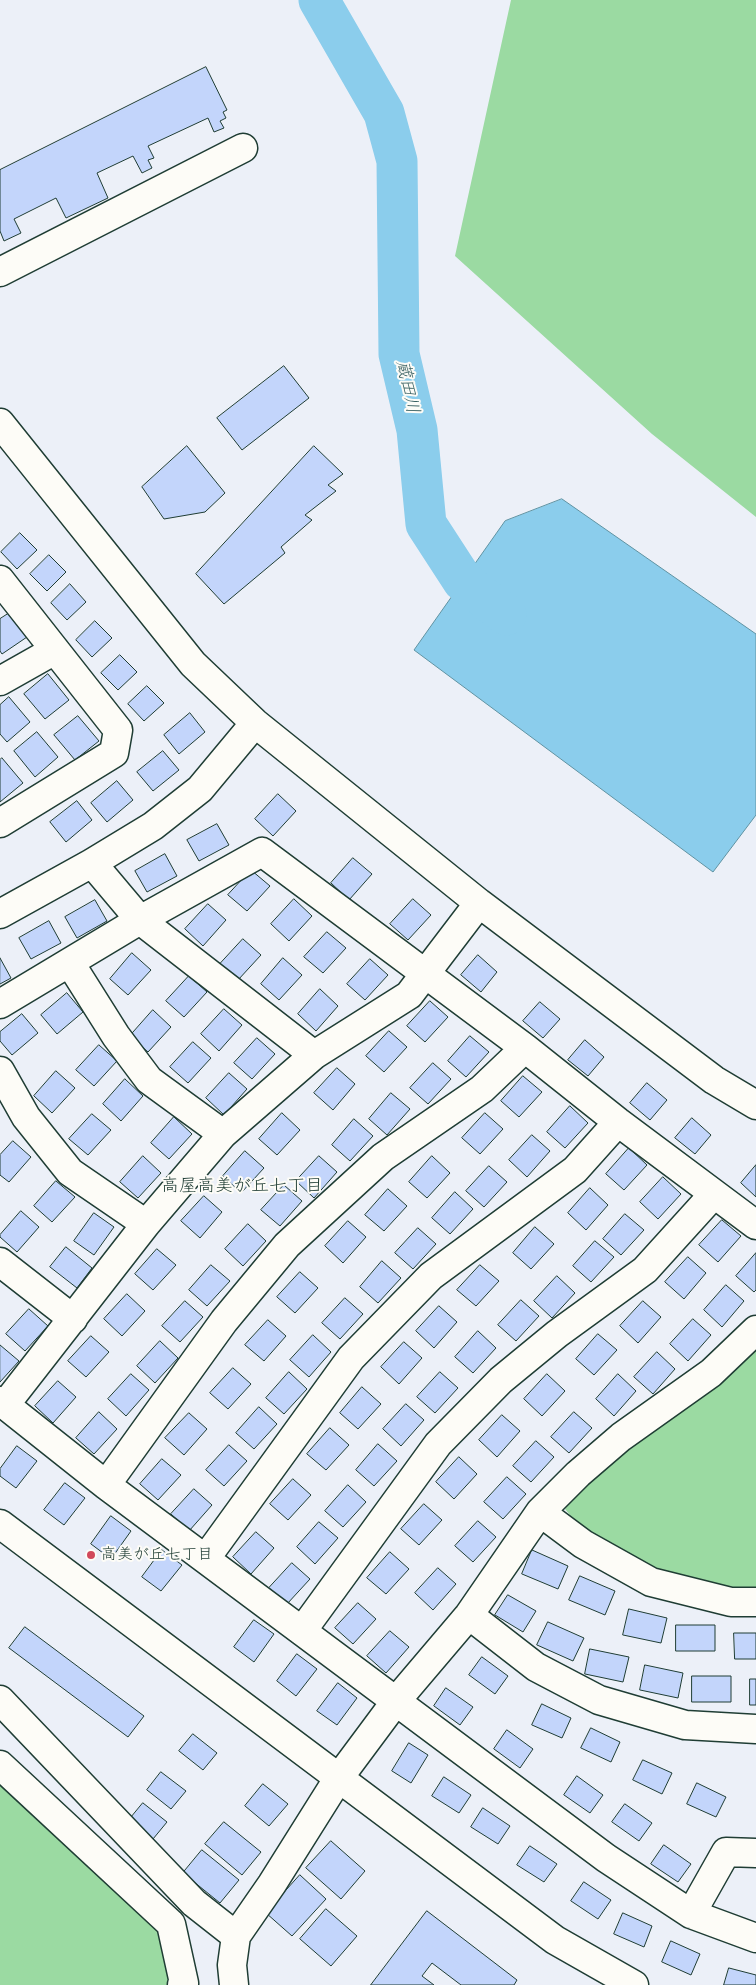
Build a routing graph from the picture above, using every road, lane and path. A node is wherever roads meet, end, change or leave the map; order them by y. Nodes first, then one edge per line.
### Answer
1 (243, 148) dead end
2 (0, 272) edge
3 (0, 423) edge
4 (0, 580) edge
5 (55, 650) junction
6 (0, 681) edge
7 (255, 723) junction
8 (0, 824) edge
9 (92, 863) junction
10 (479, 903) junction
11 (0, 914) edge
12 (140, 920) junction
13 (70, 963) junction
14 (424, 974) junction
15 (0, 1004) edge
16 (525, 1048) junction
17 (314, 1055) junction
18 (0, 1071) edge
19 (756, 1105) edge
20 (618, 1122) junction
21 (223, 1134) junction
22 (713, 1195) junction
23 (146, 1224) junction
24 (756, 1225) edge
25 (0, 1262) edge
26 (73, 1319) junction
27 (756, 1330) edge
28 (3, 1403) edge
29 (106, 1485) junction
30 (540, 1512) junction
31 (0, 1524) edge
32 (206, 1558) junction
33 (756, 1602) edge
34 (469, 1615) junction
35 (302, 1631) junction
36 (0, 1700) edge
37 (396, 1701) junction
38 (756, 1729) edge
39 (0, 1765) edge
40 (338, 1779) junction
41 (756, 1853) edge
42 (691, 1914) junction
43 (236, 1936) junction
44 (756, 1938) edge
45 (182, 1985) edge
46 (234, 1985) edge
47 (634, 1985) edge

1 - 2 street
3 - 7 street
4 - 5 street
5 - 6 street
5 - 8 street
7 - 9 street
7 - 10 street
9 - 11 street
9 - 12 street
10 - 14 street
10 - 19 street
12 - 13 street
12 - 14 street
12 - 17 street
13 - 15 street
13 - 21 street
14 - 16 street
14 - 17 street
16 - 20 street
16 - 29 street
17 - 21 street
18 - 23 street
20 - 22 street
20 - 32 street
21 - 23 street
22 - 24 street
22 - 35 street
23 - 26 street
25 - 26 street
26 - 28 street
27 - 30 street
28 - 29 street
29 - 32 street
30 - 33 street
30 - 34 street
31 - 40 street
32 - 35 street
34 - 37 street
34 - 38 street
35 - 37 street
36 - 43 street
37 - 40 street
37 - 42 street
39 - 45 street
40 - 43 street
40 - 47 street
41 - 42 street
42 - 44 street
43 - 46 street

